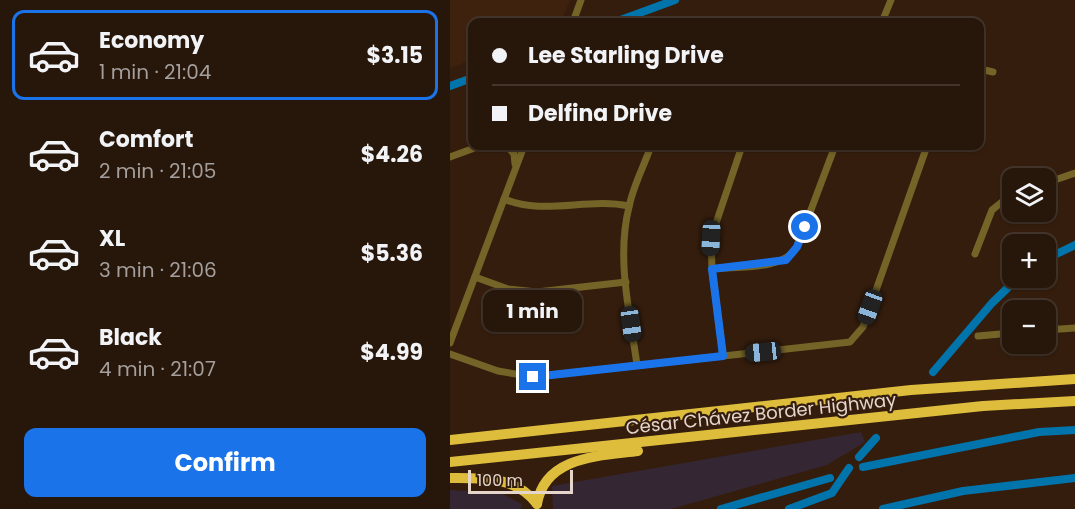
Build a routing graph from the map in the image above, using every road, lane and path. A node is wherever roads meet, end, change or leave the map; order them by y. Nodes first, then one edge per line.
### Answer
1 (581, 0) edge
2 (891, 0) edge
3 (574, 18) edge
4 (884, 18) edge
5 (984, 70) edge
6 (993, 72) dead end
7 (469, 150) edge
8 (510, 150) edge
9 (522, 150) edge
10 (650, 150) edge
11 (741, 150) edge
12 (833, 150) edge
13 (926, 150) edge
14 (450, 157) edge
15 (515, 169) junction
16 (1075, 173) edge
17 (1056, 180) edge
18 (504, 199) junction
19 (1002, 202) edge
20 (629, 206) junction
21 (975, 254) dead end
22 (712, 269) junction
23 (475, 277) junction
24 (626, 282) junction
25 (1075, 328) edge
26 (1056, 329) edge
27 (1002, 334) edge
28 (978, 336) dead end
29 (450, 343) edge
30 (450, 354) edge
31 (723, 356) junction
32 (637, 365) junction
33 (1075, 379) edge
34 (1075, 401) edge
35 (723, 434) junction
36 (450, 440) edge
37 (450, 462) edge
38 (450, 477) edge
39 (537, 506) edge

1 - 3 street
2 - 4 street
5 - 6 street
7 - 14 street
8 - 15 street
9 - 15 street
10 - 20 street
11 - 22 street
12 - 22 street
13 - 31 street
15 - 18 street
16 - 17 street
18 - 20 street
18 - 23 street
19 - 21 street
20 - 24 street
22 - 31 street
23 - 24 street
23 - 29 street
24 - 32 street
25 - 26 street
27 - 28 street
30 - 32 street
31 - 32 street
33 - 36 highway, César Chávez Border Highway
34 - 35 highway, César Chávez Border Highway
35 - 37 highway, César Chávez Border Highway
35 - 39 highway
38 - 39 highway

